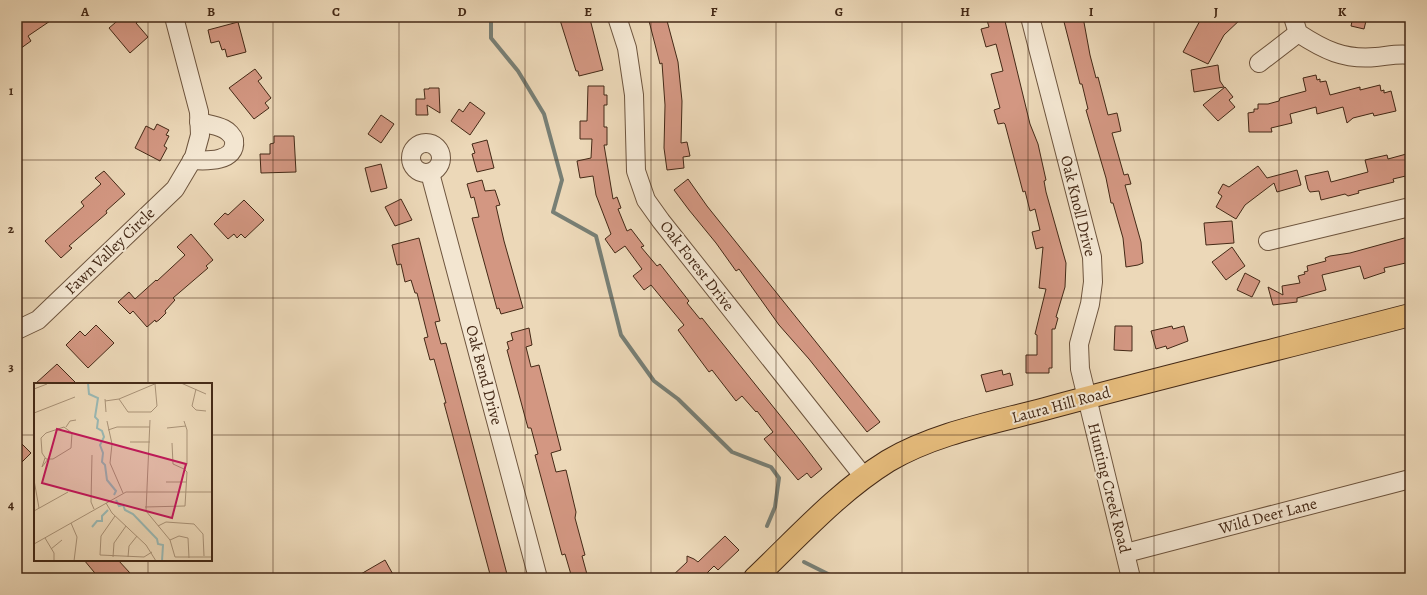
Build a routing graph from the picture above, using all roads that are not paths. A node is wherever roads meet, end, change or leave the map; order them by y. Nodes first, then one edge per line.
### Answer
1 (174, 17) edge
2 (617, 17) edge
3 (1030, 17) edge
4 (1296, 25) edge
5 (1410, 55) edge
6 (1259, 63) dead end
7 (199, 122) junction
8 (192, 160) junction
9 (430, 173) dead end
10 (1410, 207) edge
11 (1268, 241) dead end
12 (1410, 315) edge
13 (17, 330) edge
14 (1087, 398) junction
15 (864, 477) junction
16 (1410, 479) edge
17 (1126, 553) junction
18 (538, 578) edge
19 (755, 578) edge
20 (1131, 578) edge

1 - 7 street, Fawn Valley Circle
2 - 15 street, Oak Forest Drive
3 - 14 street, Oak Knoll Drive
4 - 5 street
4 - 6 street
7 - 8 street, Fawn Valley Circle
7 - 8 street
8 - 13 street, Fawn Valley Circle
9 - 18 street, Oak Bend Drive
10 - 11 street
12 - 14 main road, Laura Hill Road
14 - 15 main road, Laura Hill Road
14 - 17 street, Hunting Creek Road
15 - 19 main road, Laura Hill Road
16 - 17 street, Wild Deer Lane
17 - 20 street, Hunting Creek Road

